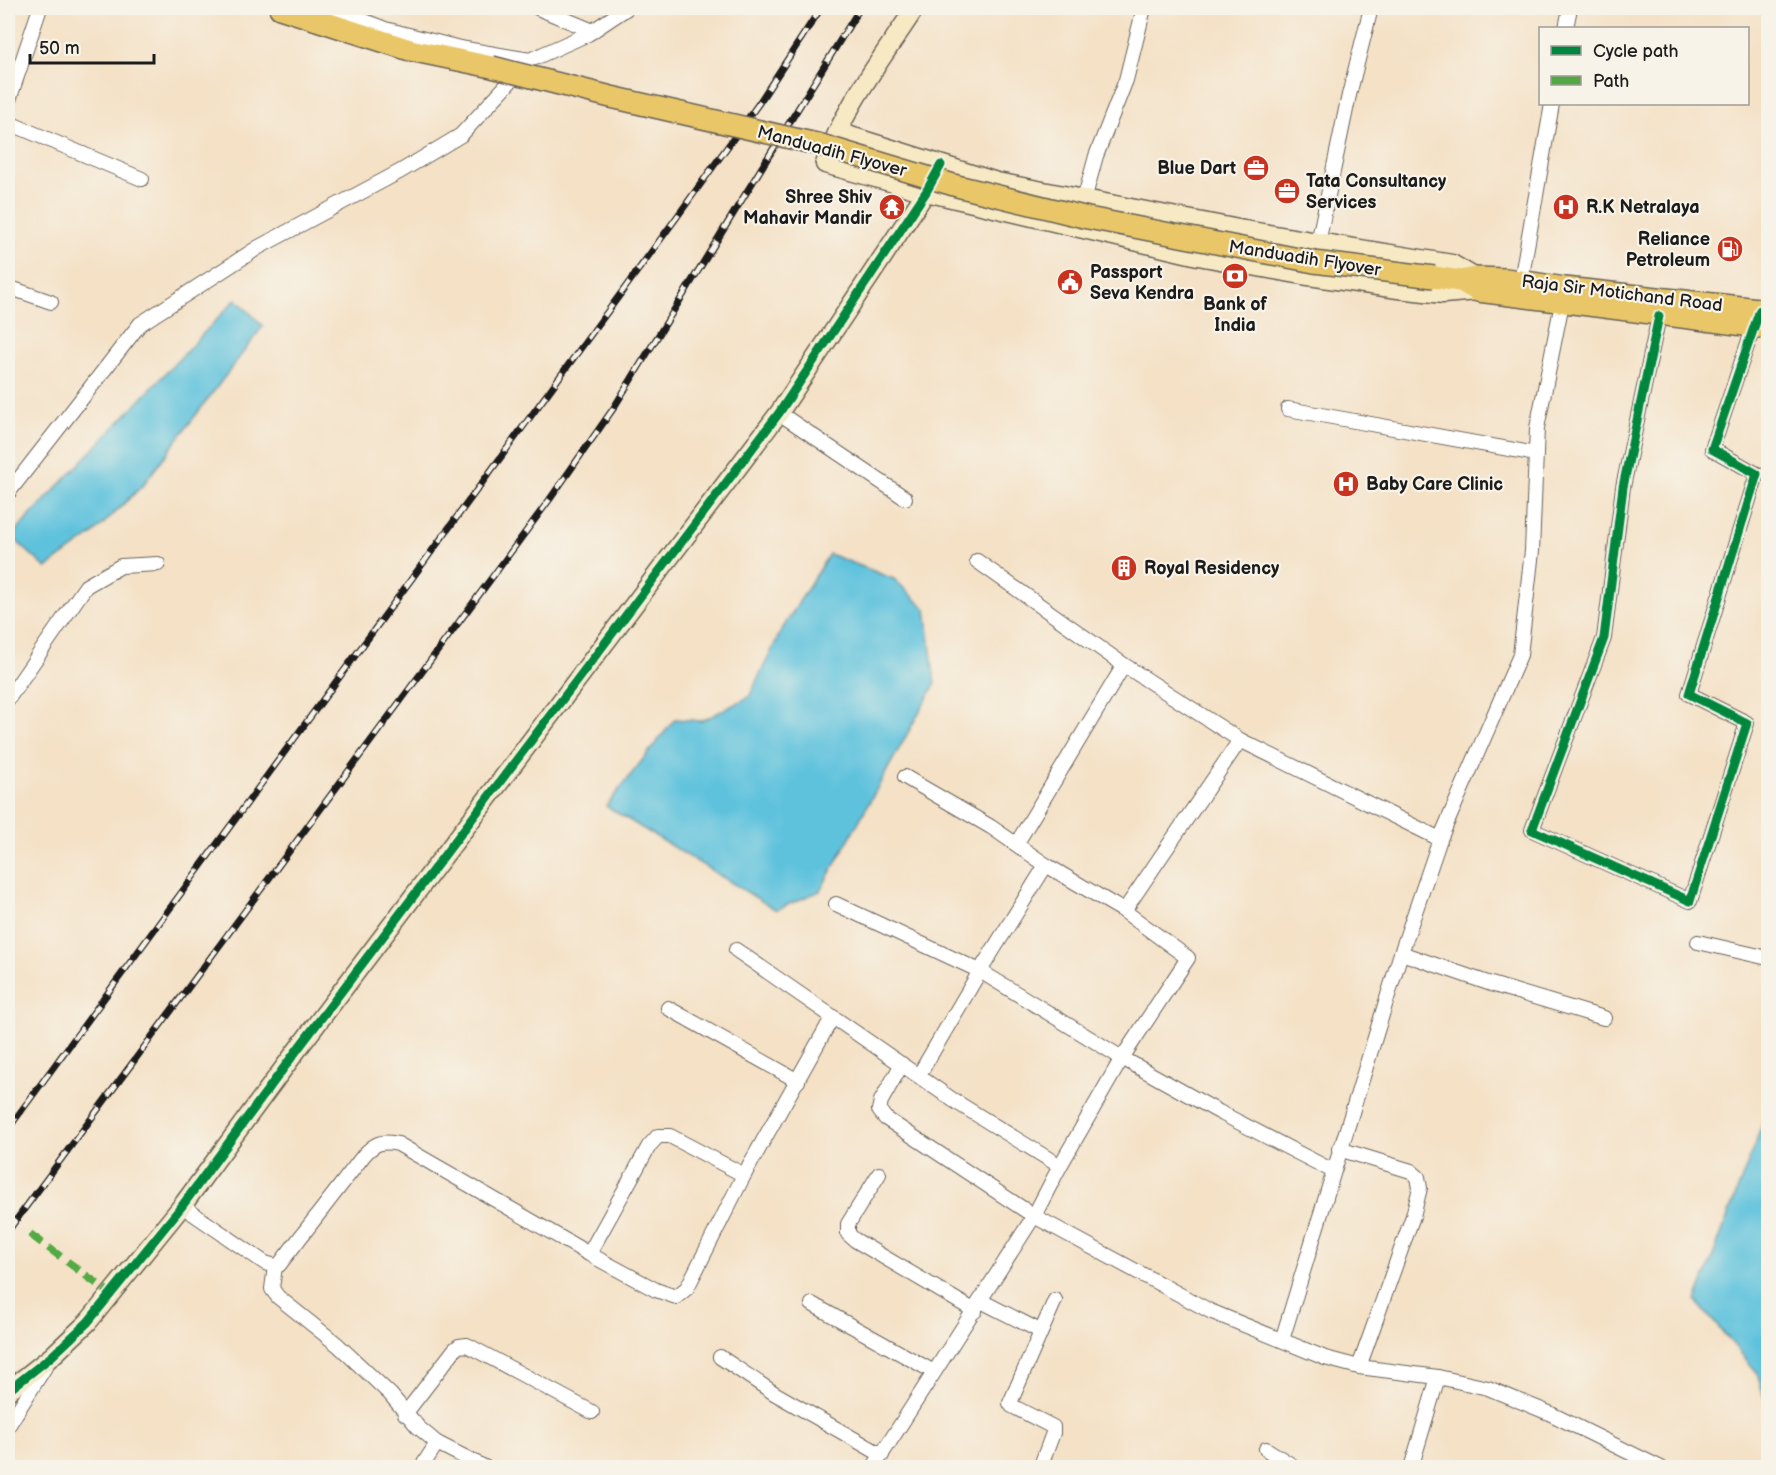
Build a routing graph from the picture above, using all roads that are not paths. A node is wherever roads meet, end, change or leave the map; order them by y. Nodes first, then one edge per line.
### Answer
1 (40, 8) edge
2 (280, 8) edge
3 (332, 8) edge
4 (538, 8) edge
5 (627, 8) edge
6 (915, 8) edge
7 (1144, 8) edge
8 (1371, 8) edge
9 (1570, 8) edge
10 (1566, 27) edge
11 (592, 31) junction
12 (530, 60) junction
13 (8, 103) edge
14 (1552, 105) edge
15 (8, 120) edge
16 (838, 132) junction
17 (941, 165) junction
18 (142, 179) dead end
19 (926, 192) junction
20 (1084, 200) junction
21 (1318, 243) junction
22 (1521, 281) junction
23 (1472, 283) junction
24 (8, 287) edge
25 (51, 302) dead end
26 (1562, 303) junction
27 (1659, 316) junction
28 (1763, 319) edge
29 (1288, 409) dead end
30 (779, 413) junction
31 (1536, 454) junction
32 (8, 493) edge
33 (905, 498) dead end
34 (977, 561) dead end
35 (158, 564) dead end
36 (1124, 665) junction
37 (8, 699) edge
38 (1240, 740) junction
39 (905, 777) dead end
40 (1440, 839) junction
41 (1017, 843) junction
42 (1046, 865) junction
43 (836, 904) dead end
44 (1124, 911) junction
45 (1698, 942) dead end
46 (736, 950) dead end
47 (1401, 953) junction
48 (1768, 957) edge
49 (980, 970) junction
50 (668, 1008) dead end
51 (832, 1018) junction
52 (1604, 1018) dead end
53 (1122, 1058) junction
54 (902, 1064) junction
55 (919, 1075) junction
56 (798, 1081) junction
57 (1340, 1149) junction
58 (1060, 1166) junction
59 (1333, 1171) junction
60 (879, 1174) dead end
61 (744, 1175) junction
62 (182, 1206) junction
63 (1034, 1216) junction
64 (588, 1254) junction
65 (275, 1266) junction
66 (1055, 1299) dead end
67 (812, 1304) dead end
68 (978, 1306) junction
69 (1040, 1331) junction
70 (1282, 1340) junction
71 (52, 1356) junction
72 (720, 1356) dead end
73 (1359, 1367) junction
74 (933, 1372) junction
75 (1438, 1377) junction
76 (8, 1391) edge
77 (592, 1412) dead end
78 (405, 1414) junction
79 (8, 1426) edge
80 (437, 1443) junction
81 (1266, 1449) dead end
82 (882, 1455) junction
83 (421, 1467) edge
84 (486, 1467) edge
85 (873, 1467) edge
86 (1040, 1467) edge
87 (1296, 1467) edge
88 (1411, 1467) edge
89 (1660, 1467) edge

1 - 13 street
2 - 23 main road, Manduadih Flyover, bridge
3 - 12 street
4 - 11 street
5 - 11 street
6 - 16 street
7 - 20 street
8 - 21 street
9 - 10 street
11 - 12 street
12 - 32 street
14 - 22 street
15 - 18 street
16 - 17 street
16 - 19 street
17 - 19 street
17 - 20 street
19 - 23 street
19 - 30 street
20 - 21 street
21 - 23 street
22 - 23 main road, Raja Sir Motichand Road
22 - 28 main road, Raja Sir Motichand Road
23 - 26 main road
24 - 25 street
26 - 27 main road
26 - 31 street
27 - 28 main road
27 - 28 street
29 - 31 street
30 - 33 street
30 - 62 street
31 - 40 street
34 - 36 street
35 - 37 street
36 - 38 street
36 - 41 street
38 - 40 street
38 - 44 street
39 - 41 street
40 - 47 street
41 - 42 street
42 - 44 street
42 - 49 street
43 - 49 street
44 - 53 street
45 - 48 street
46 - 51 street
47 - 52 street
47 - 57 street
49 - 53 street
49 - 55 street
50 - 56 street
51 - 54 street
51 - 56 street
53 - 58 street
53 - 59 street
54 - 55 street
54 - 63 street
55 - 58 street
56 - 61 street
57 - 59 street
57 - 73 street
58 - 63 street
59 - 70 street
60 - 68 street
61 - 64 street
61 - 64 street
62 - 65 street
62 - 71 street
63 - 68 street
63 - 70 street
64 - 65 street
65 - 78 street
66 - 69 street
67 - 74 street
68 - 69 street
68 - 74 street
69 - 86 street
70 - 73 street
71 - 76 street
71 - 79 street
72 - 82 street
73 - 75 street
74 - 82 street
75 - 88 street
75 - 89 street
77 - 78 street
78 - 80 street
80 - 83 street
80 - 84 street
81 - 87 street
82 - 85 street

